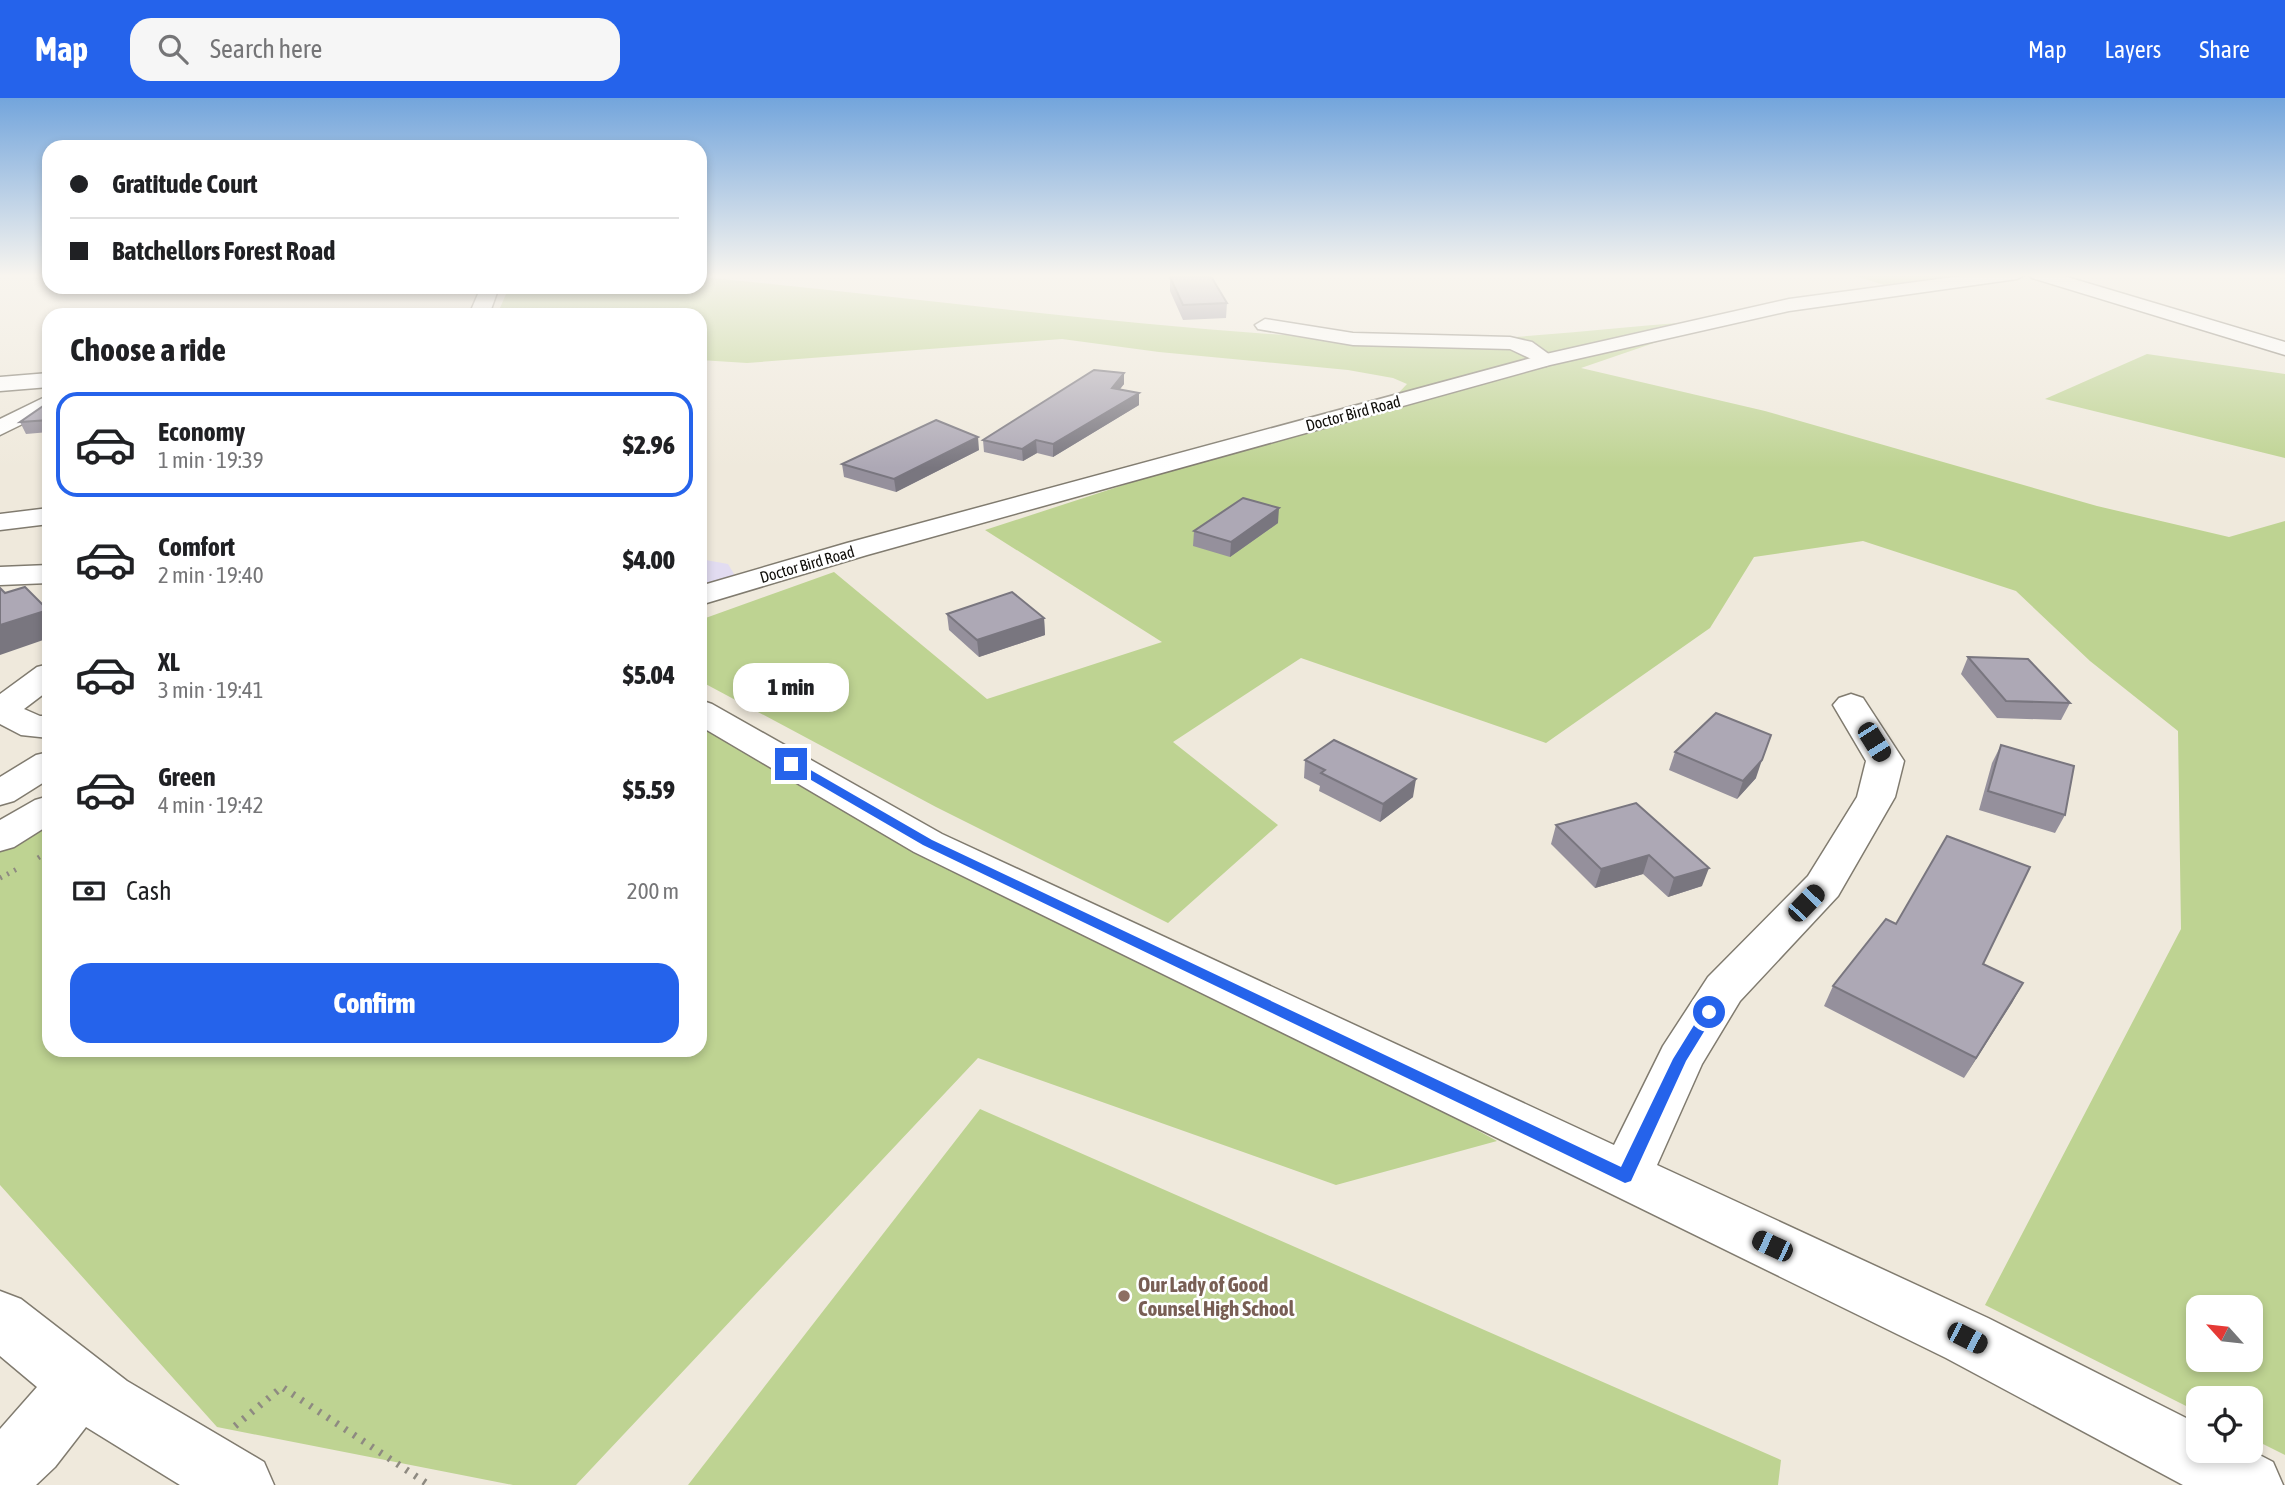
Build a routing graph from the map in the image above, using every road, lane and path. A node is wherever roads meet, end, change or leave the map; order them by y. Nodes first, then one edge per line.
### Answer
1 (1351, 339) edge
2 (1638, 339) edge
3 (2251, 339) edge
4 (2285, 349) edge
5 (1546, 360) junction
6 (42, 381) edge
7 (0, 384) edge
8 (42, 406) edge
9 (0, 428) edge
10 (42, 517) edge
11 (0, 522) edge
12 (42, 574) edge
13 (0, 576) edge
14 (707, 594) edge
15 (42, 679) edge
16 (1850, 705) dead end
17 (0, 711) edge
18 (707, 715) edge
19 (42, 727) edge
20 (42, 767) edge
21 (0, 793) edge
22 (42, 812) edge
23 (0, 838) edge
24 (1625, 1177) junction
25 (0, 1319) edge
26 (81, 1383) junction
27 (219, 1472) edge
28 (0, 1474) edge
29 (429, 1485) edge
30 (2250, 1485) edge

1 - 5 main road
2 - 5 main road, Doctor Bird Road
3 - 4 main road
5 - 14 main road, Doctor Bird Road
6 - 7 main road
8 - 9 main road
10 - 11 main road
12 - 13 main road
15 - 17 main road
16 - 24 main road
17 - 19 main road
18 - 24 main road
20 - 21 main road
22 - 23 main road
24 - 30 main road
25 - 26 main road
26 - 27 main road
26 - 28 main road
27 - 29 path

